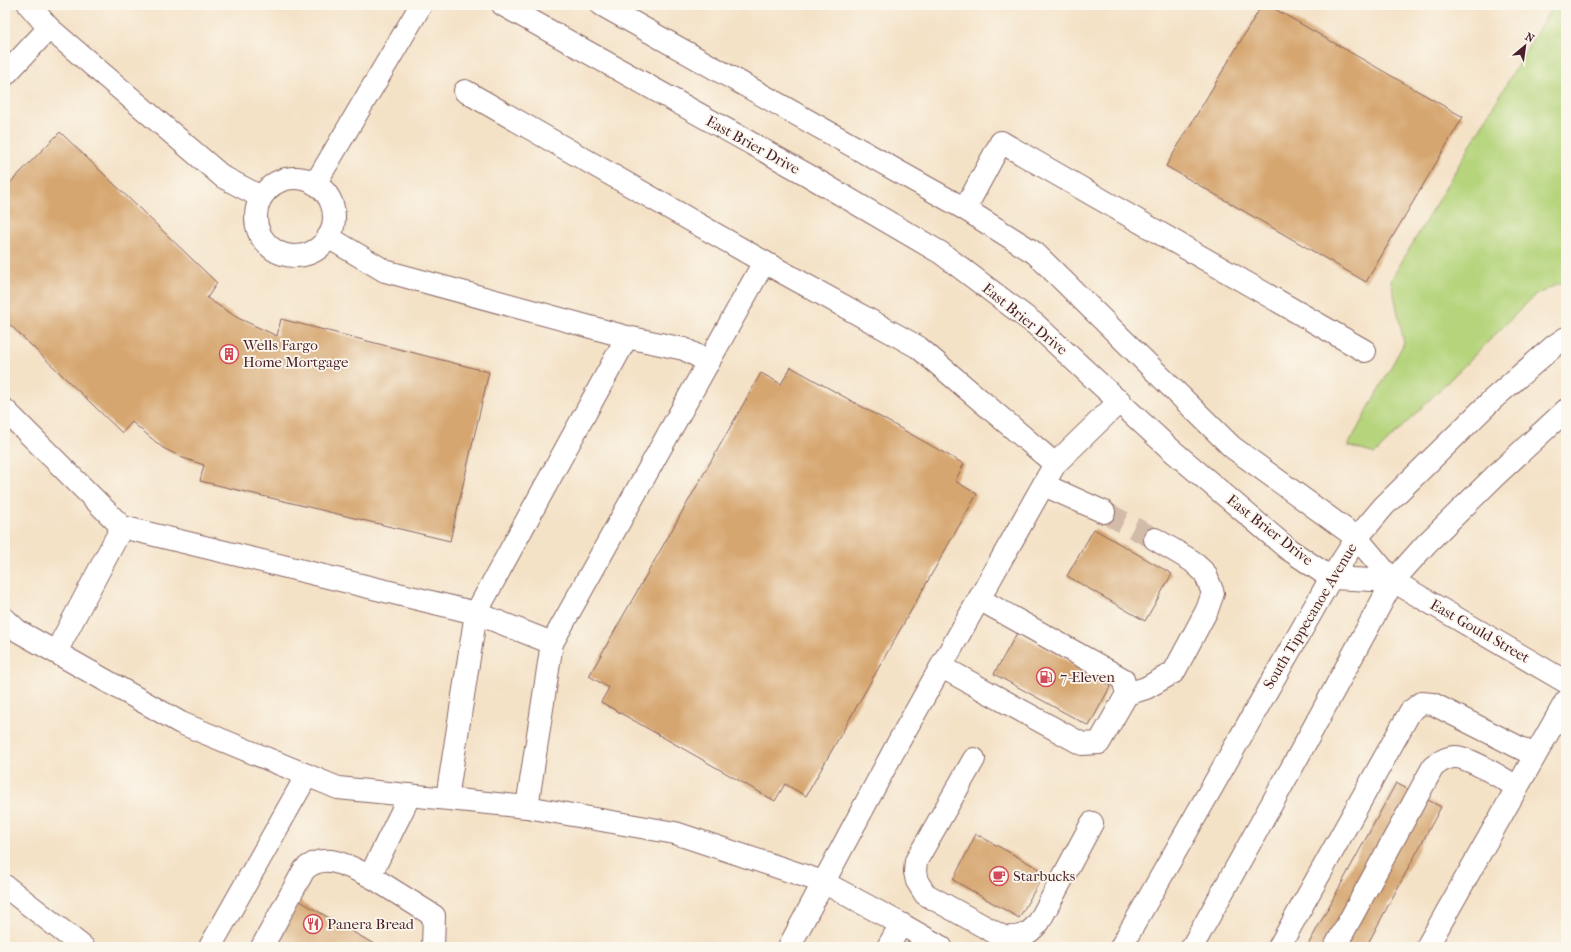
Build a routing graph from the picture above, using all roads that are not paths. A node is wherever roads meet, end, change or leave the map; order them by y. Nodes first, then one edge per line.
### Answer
1 (29, 5) edge
2 (421, 5) edge
3 (503, 5) edge
4 (602, 5) edge
5 (49, 28) junction
6 (5, 75) edge
7 (464, 90) dead end
8 (315, 184) junction
9 (261, 197) junction
10 (965, 209) junction
11 (328, 237) junction
12 (764, 262) junction
13 (627, 337) junction
14 (1566, 338) edge
15 (1365, 351) dead end
16 (709, 362) junction
17 (1120, 401) junction
18 (5, 410) edge
19 (1566, 410) edge
20 (1055, 464) junction
21 (1044, 485) junction
22 (1104, 512) tunnel mouth
23 (122, 527) junction
24 (1357, 538) junction
25 (1155, 539) tunnel mouth
26 (1331, 578) junction
27 (1393, 581) junction
28 (980, 599) junction
29 (476, 612) junction
30 (5, 619) edge
31 (552, 643) junction
32 (56, 652) junction
33 (942, 667) junction
34 (1566, 682) edge
35 (1127, 694) junction
36 (1566, 701) edge
37 (1534, 755) junction
38 (974, 759) dead end
39 (307, 775) junction
40 (1517, 787) junction
41 (410, 795) junction
42 (447, 798) junction
43 (527, 807) junction
44 (1092, 824) dead end
45 (370, 876) junction
46 (823, 882) junction
47 (5, 886) edge
48 (901, 924) junction
49 (83, 947) edge
50 (210, 947) edge
51 (262, 947) edge
52 (433, 947) edge
53 (789, 947) edge
54 (888, 947) edge
55 (941, 947) edge
56 (1121, 947) edge
57 (1192, 947) edge
58 (1279, 947) edge
59 (1335, 947) edge
60 (1427, 947) edge

1 - 5 street
2 - 8 street
3 - 17 street, East Brier Drive
4 - 10 street
5 - 6 street
5 - 9 street
7 - 12 street
8 - 9 street
8 - 11 street
9 - 11 street
10 - 15 street
10 - 24 street
11 - 13 street
12 - 16 street
12 - 20 street
13 - 16 street
13 - 29 street
14 - 24 street, South Tippecanoe Avenue
16 - 31 street
17 - 20 street
17 - 26 street, East Brier Drive
18 - 23 street
19 - 27 street
20 - 21 street
21 - 22 street
21 - 28 street
23 - 29 street
23 - 32 street
24 - 26 street, South Tippecanoe Avenue
24 - 27 street
25 - 35 street
26 - 27 street
26 - 56 street, South Tippecanoe Avenue
27 - 34 street, East Gould Street
27 - 57 street
28 - 33 street
28 - 35 street
29 - 31 street
29 - 42 street
30 - 32 street
31 - 43 street
32 - 39 street
33 - 35 street
33 - 46 street
36 - 37 street
37 - 40 street
37 - 58 street
38 - 44 street
39 - 41 street
39 - 50 street
40 - 59 street
40 - 60 street
41 - 42 street
41 - 45 street
42 - 43 street
43 - 46 street
45 - 51 street
45 - 52 street
46 - 48 street
46 - 53 street
47 - 49 street
48 - 54 street
48 - 55 street

